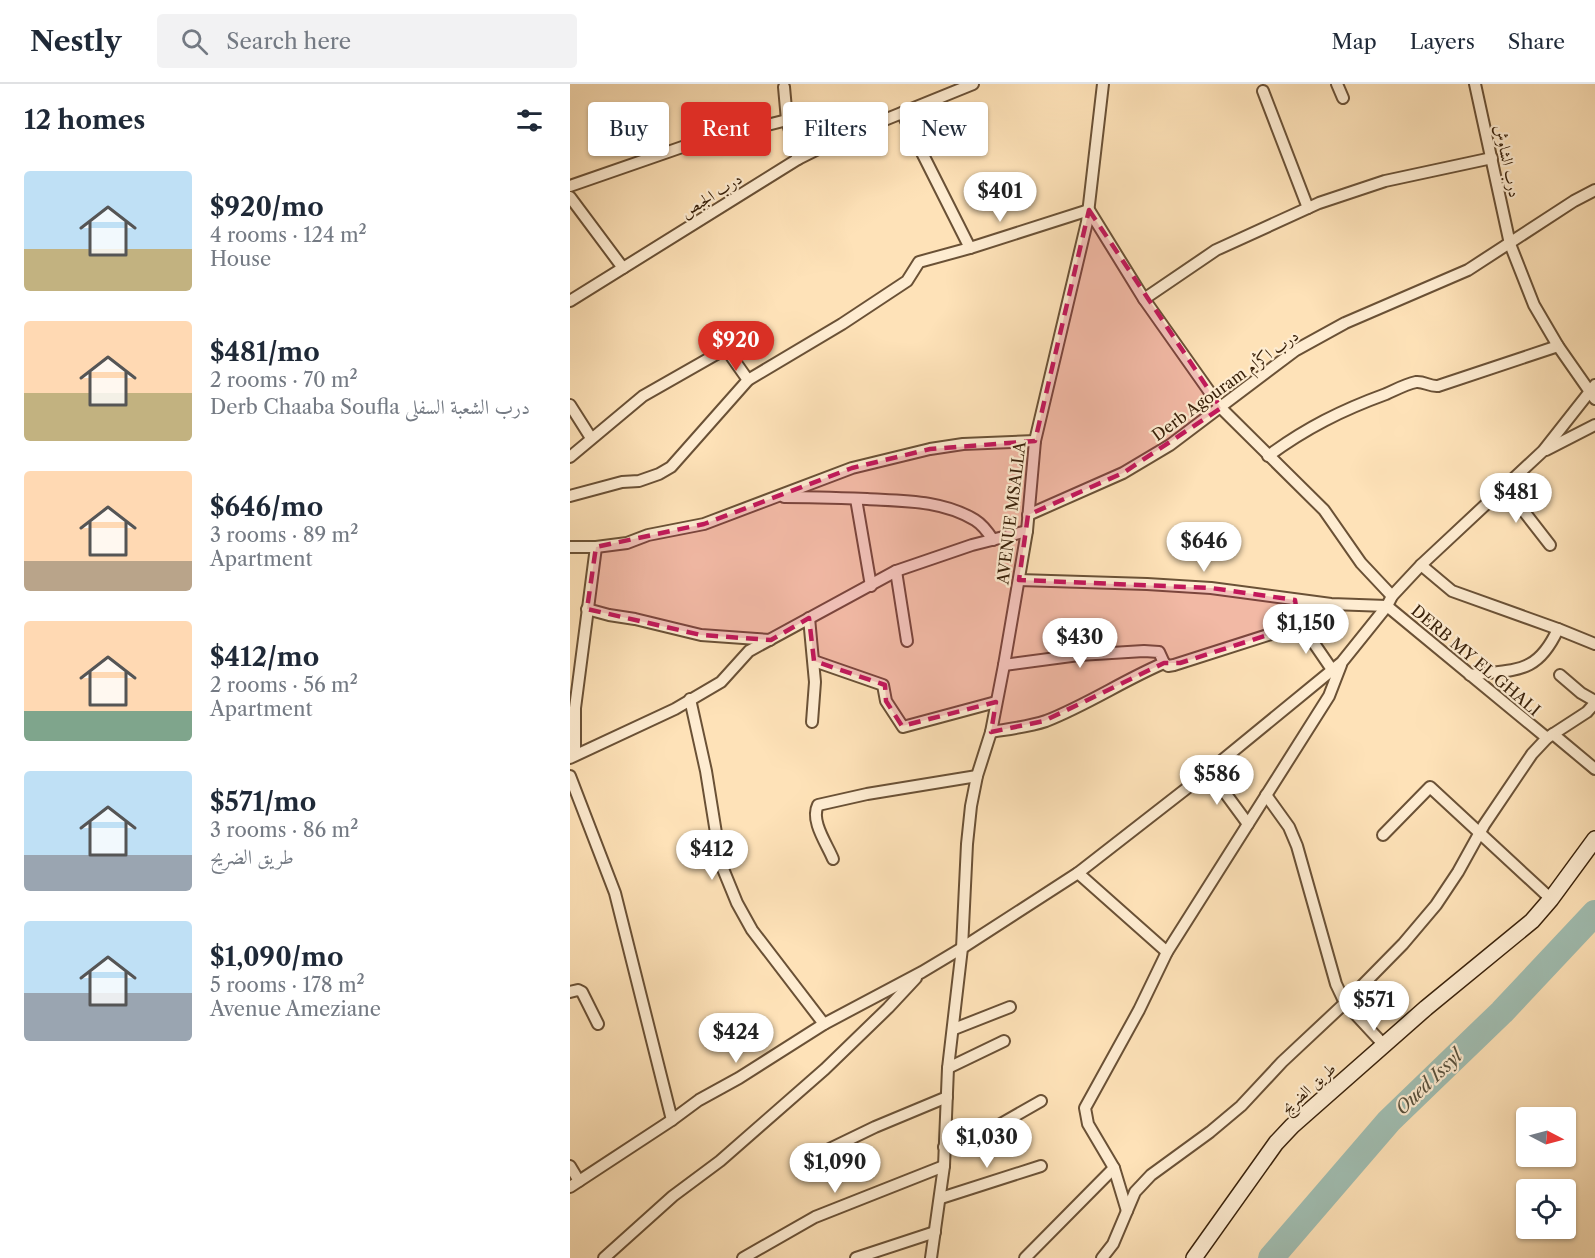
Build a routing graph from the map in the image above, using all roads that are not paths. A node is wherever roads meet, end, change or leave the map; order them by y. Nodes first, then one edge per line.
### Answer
1 (973, 84) edge
2 (1103, 84) edge
3 (1337, 84) edge
4 (1475, 84) edge
5 (784, 87) dead end
6 (1263, 91) dead end
7 (1343, 98) dead end
8 (785, 102) edge
9 (927, 102) edge
10 (900, 113) edge
11 (783, 121) edge
12 (797, 156) edge
13 (924, 156) edge
14 (1492, 158) junction
15 (798, 159) junction
16 (570, 186) edge
17 (1595, 190) edge
18 (570, 197) edge
19 (1308, 208) junction
20 (1089, 210) junction
21 (1510, 244) junction
22 (970, 248) junction
23 (623, 268) junction
24 (1144, 299) junction
25 (570, 301) edge
26 (1558, 346) junction
27 (748, 380) junction
28 (1593, 392) edge
29 (570, 405) edge
30 (1221, 408) junction
31 (1595, 425) edge
32 (591, 438) junction
33 (1035, 441) junction
34 (1543, 452) junction
35 (1268, 456) junction
36 (570, 457) edge
37 (1505, 487) junction
38 (570, 496) edge
39 (777, 497) junction
40 (856, 499) junction
41 (1028, 515) junction
42 (1027, 531) junction
43 (993, 540) junction
44 (1550, 545) dead end
45 (570, 547) edge
46 (596, 547) junction
47 (1421, 565) junction
48 (896, 571) junction
49 (1019, 580) junction
50 (871, 586) junction
51 (1296, 600) junction
52 (1389, 601) junction
53 (587, 609) junction
54 (809, 618) junction
55 (1298, 620) junction
56 (1558, 629) junction
57 (771, 640) junction
58 (907, 641) dead end
59 (1595, 644) edge
60 (814, 661) junction
61 (1164, 663) junction
62 (1004, 665) junction
63 (1335, 673) junction
64 (1470, 675) junction
65 (1560, 675) dead end
66 (690, 699) junction
67 (996, 702) junction
68 (1595, 702) edge
69 (812, 722) dead end
70 (990, 732) junction
71 (1550, 736) junction
72 (572, 757) edge
73 (1595, 770) edge
74 (1209, 771) junction
75 (570, 776) edge
76 (977, 776) junction
77 (1266, 795) junction
78 (1248, 824) junction
79 (1480, 833) junction
80 (1383, 835) dead end
81 (1595, 839) edge
82 (833, 859) dead end
83 (1078, 873) junction
84 (1551, 899) junction
85 (962, 948) junction
86 (1167, 952) junction
87 (922, 972) junction
88 (570, 992) edge
89 (1345, 1003) junction
90 (1010, 1007) dead end
91 (598, 1024) dead end
92 (824, 1024) junction
93 (954, 1029) junction
94 (1004, 1041) dead end
95 (1384, 1045) junction
96 (948, 1068) junction
97 (947, 1097) junction
98 (1041, 1101) dead end
99 (672, 1120) junction
100 (944, 1147) junction
101 (815, 1156) dead end
102 (570, 1166) edge
103 (944, 1166) junction
104 (1041, 1166) dead end
105 (1114, 1168) junction
106 (574, 1184) edge
107 (940, 1198) junction
108 (1127, 1211) junction
109 (935, 1232) junction
110 (604, 1258) edge
111 (743, 1258) edge
112 (856, 1258) edge
113 (931, 1258) edge
114 (1025, 1258) edge
115 (1102, 1258) edge
116 (1194, 1258) edge

1 - 9 street, درب الجبص
2 - 20 street, AVENUE MSALLA
3 - 7 street
4 - 14 street, درب الشاوش
5 - 8 street
6 - 19 street
10 - 15 street, درب الجبص
11 - 16 street
12 - 15 street
13 - 22 street
14 - 19 street
14 - 21 street, درب الشاوش
15 - 23 street, درب الجبص
17 - 21 street, Derb Agouram درب اڭرام
18 - 23 street
19 - 24 street
20 - 22 street
20 - 24 street, DERB MY EL GHALI
20 - 33 street, AVENUE MSALLA
21 - 26 street, درب الشاوش
21 - 30 street, Derb Agouram درب اڭرام
22 - 27 street
23 - 25 street, درب الجبص
24 - 30 street, DERB MY EL GHALI
26 - 28 street, درب الشاوش
26 - 35 street
27 - 32 street
27 - 38 street
28 - 34 street
29 - 32 street
30 - 35 street, DERB MY EL GHALI
30 - 41 street, Derb Agouram درب اڭرام
31 - 34 street
32 - 36 street
33 - 39 street
33 - 41 street, AVENUE MSALLA
34 - 37 street
35 - 52 street, DERB MY EL GHALI
37 - 44 street
37 - 47 street
39 - 40 street
39 - 46 street
40 - 43 street
40 - 50 street
41 - 42 street, AVENUE MSALLA
42 - 43 street
42 - 49 street, AVENUE MSALLA
43 - 48 street
45 - 46 street
46 - 53 street
47 - 52 street
47 - 56 street
48 - 50 street
48 - 58 street
49 - 51 street
49 - 62 street, AVENUE MSALLA
50 - 54 street
51 - 52 street
51 - 55 street
52 - 63 street
52 - 64 street, DERB MY EL GHALI
53 - 57 street
53 - 72 street
54 - 57 street
54 - 60 street
55 - 61 street
55 - 63 street
56 - 59 street
56 - 64 street
57 - 66 street
60 - 67 street
60 - 69 street
61 - 62 street
61 - 70 street
62 - 67 street, AVENUE MSALLA
63 - 74 street
63 - 77 street
64 - 71 street, DERB MY EL GHALI
65 - 68 street
66 - 72 street
66 - 92 street
67 - 70 street, AVENUE MSALLA
68 - 71 street
70 - 76 street, AVENUE MSALLA
71 - 73 street, DERB MY EL GHALI
71 - 79 street
74 - 78 street
74 - 83 street
75 - 99 street
76 - 82 street
76 - 85 street, AVENUE MSALLA
77 - 78 street
77 - 89 street
78 - 86 street
79 - 80 street
79 - 84 street
79 - 89 street
81 - 84 street, طريق الضريح
83 - 85 street
83 - 86 street
84 - 95 street, طريق الضريح
85 - 87 street
85 - 93 street, AVENUE MSALLA
86 - 105 street
87 - 92 street
87 - 110 street
88 - 91 street
89 - 95 street
89 - 108 street
90 - 93 street
92 - 99 street
93 - 96 street, AVENUE MSALLA
94 - 96 street
95 - 116 street, طريق الضريح
96 - 97 street, AVENUE MSALLA
97 - 100 street, AVENUE MSALLA
97 - 101 street
98 - 100 street
99 - 106 street
100 - 103 street, AVENUE MSALLA
102 - 106 street
103 - 107 street, AVENUE MSALLA
103 - 111 street
104 - 107 street
105 - 108 street
105 - 114 street
107 - 109 street, AVENUE MSALLA
108 - 115 street
109 - 112 street
109 - 113 street, AVENUE MSALLA

